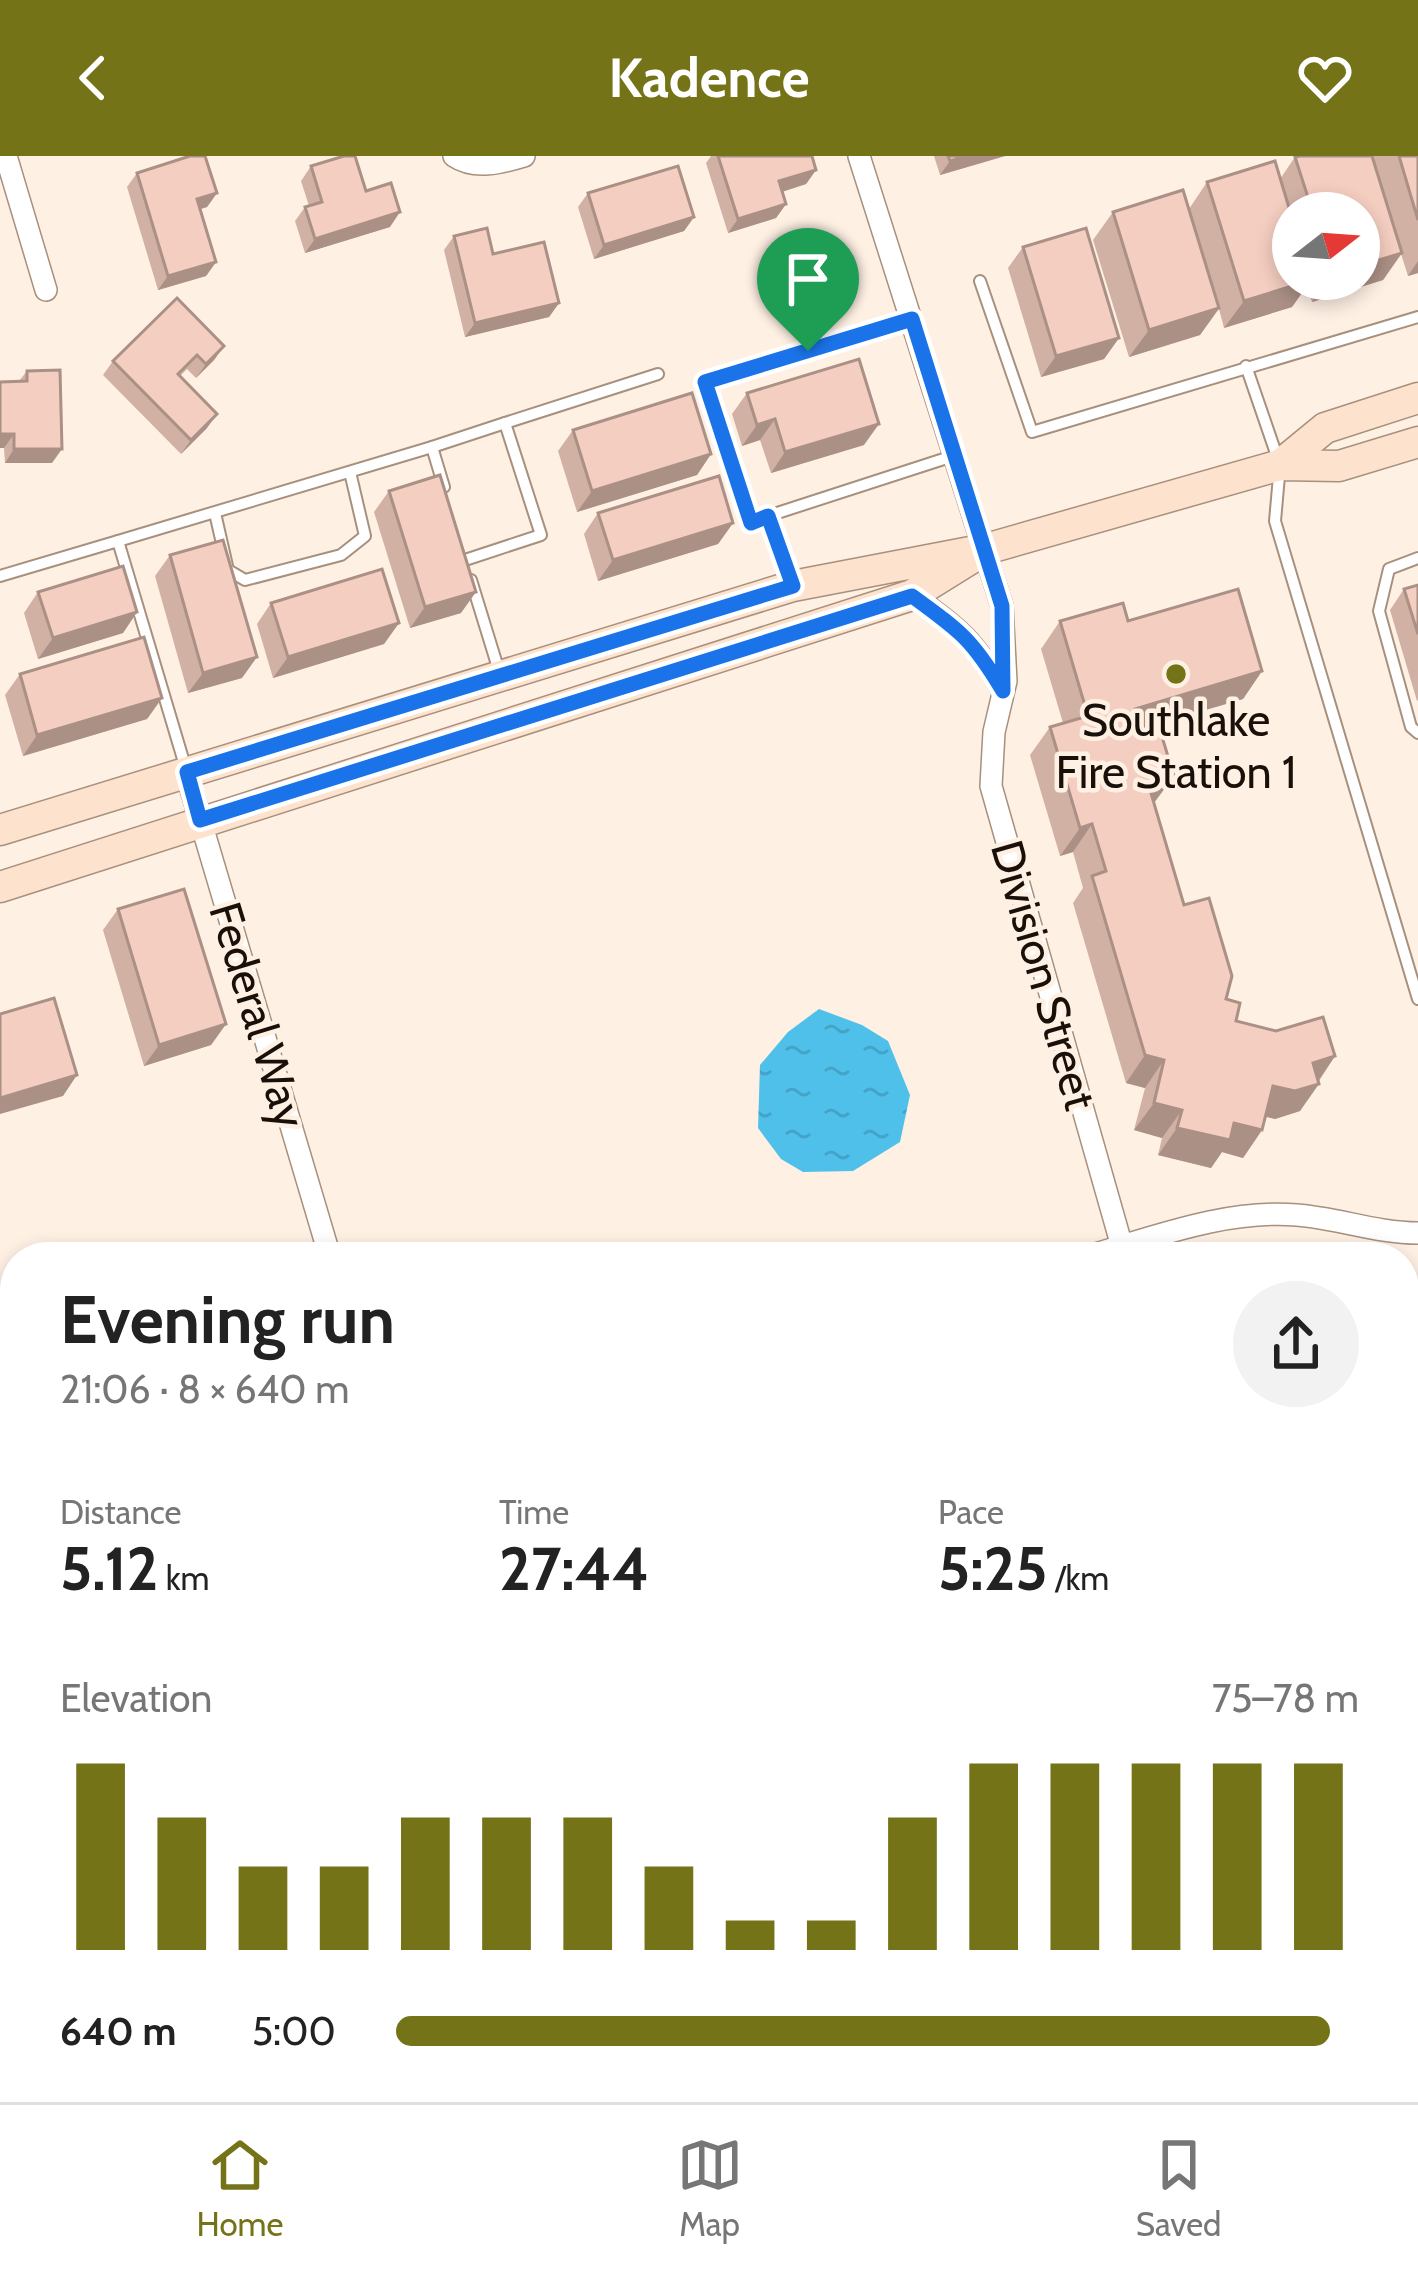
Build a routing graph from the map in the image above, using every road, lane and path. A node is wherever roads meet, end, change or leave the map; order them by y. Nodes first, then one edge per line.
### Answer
1 (7, 156) edge
2 (454, 156) edge
3 (524, 156) edge
4 (859, 156) edge
5 (980, 281) dead end
6 (46, 290) dead end
7 (1418, 317) edge
8 (912, 319) junction
9 (1246, 365) junction
10 (658, 374) dead end
11 (1418, 398) edge
12 (505, 423) junction
13 (1418, 442) edge
14 (432, 447) junction
15 (956, 454) junction
16 (1280, 465) junction
17 (350, 472) junction
18 (445, 492) edge
19 (215, 513) junction
20 (768, 516) junction
21 (458, 537) edge
22 (118, 541) junction
23 (986, 549) junction
24 (1418, 558) edge
25 (465, 560) junction
26 (0, 576) edge
27 (793, 586) junction
28 (912, 596) junction
29 (500, 674) junction
30 (1003, 691) junction
31 (1418, 733) edge
32 (187, 772) junction
33 (200, 820) junction
34 (0, 830) edge
35 (0, 887) edge
36 (1418, 999) edge
37 (1418, 1233) edge
38 (326, 1242) edge
39 (1120, 1242) edge
40 (1158, 1242) edge

1 - 6 street
2 - 3 street
4 - 8 street, Division Street
5 - 9 lane
7 - 9 lane
8 - 15 street, Division Street
8 - 20 lane
9 - 16 lane
10 - 12 lane
11 - 16 main road
12 - 14 lane
12 - 25 lane
13 - 16 main road
14 - 17 lane
14 - 18 lane
15 - 20 lane
15 - 23 street, Division Street
16 - 23 main road
16 - 36 lane
17 - 19 lane
17 - 19 lane
19 - 22 lane
20 - 27 lane
21 - 25 lane
22 - 26 lane
22 - 32 lane
23 - 27 main road
23 - 28 main road
23 - 30 street, Division Street
24 - 31 lane
25 - 29 lane
27 - 29 main road
28 - 30 street
28 - 33 main road
29 - 32 main road
30 - 39 street, Division Street
32 - 33 street, Federal Way
32 - 34 main road
33 - 35 main road
33 - 38 street, Federal Way
37 - 40 street

